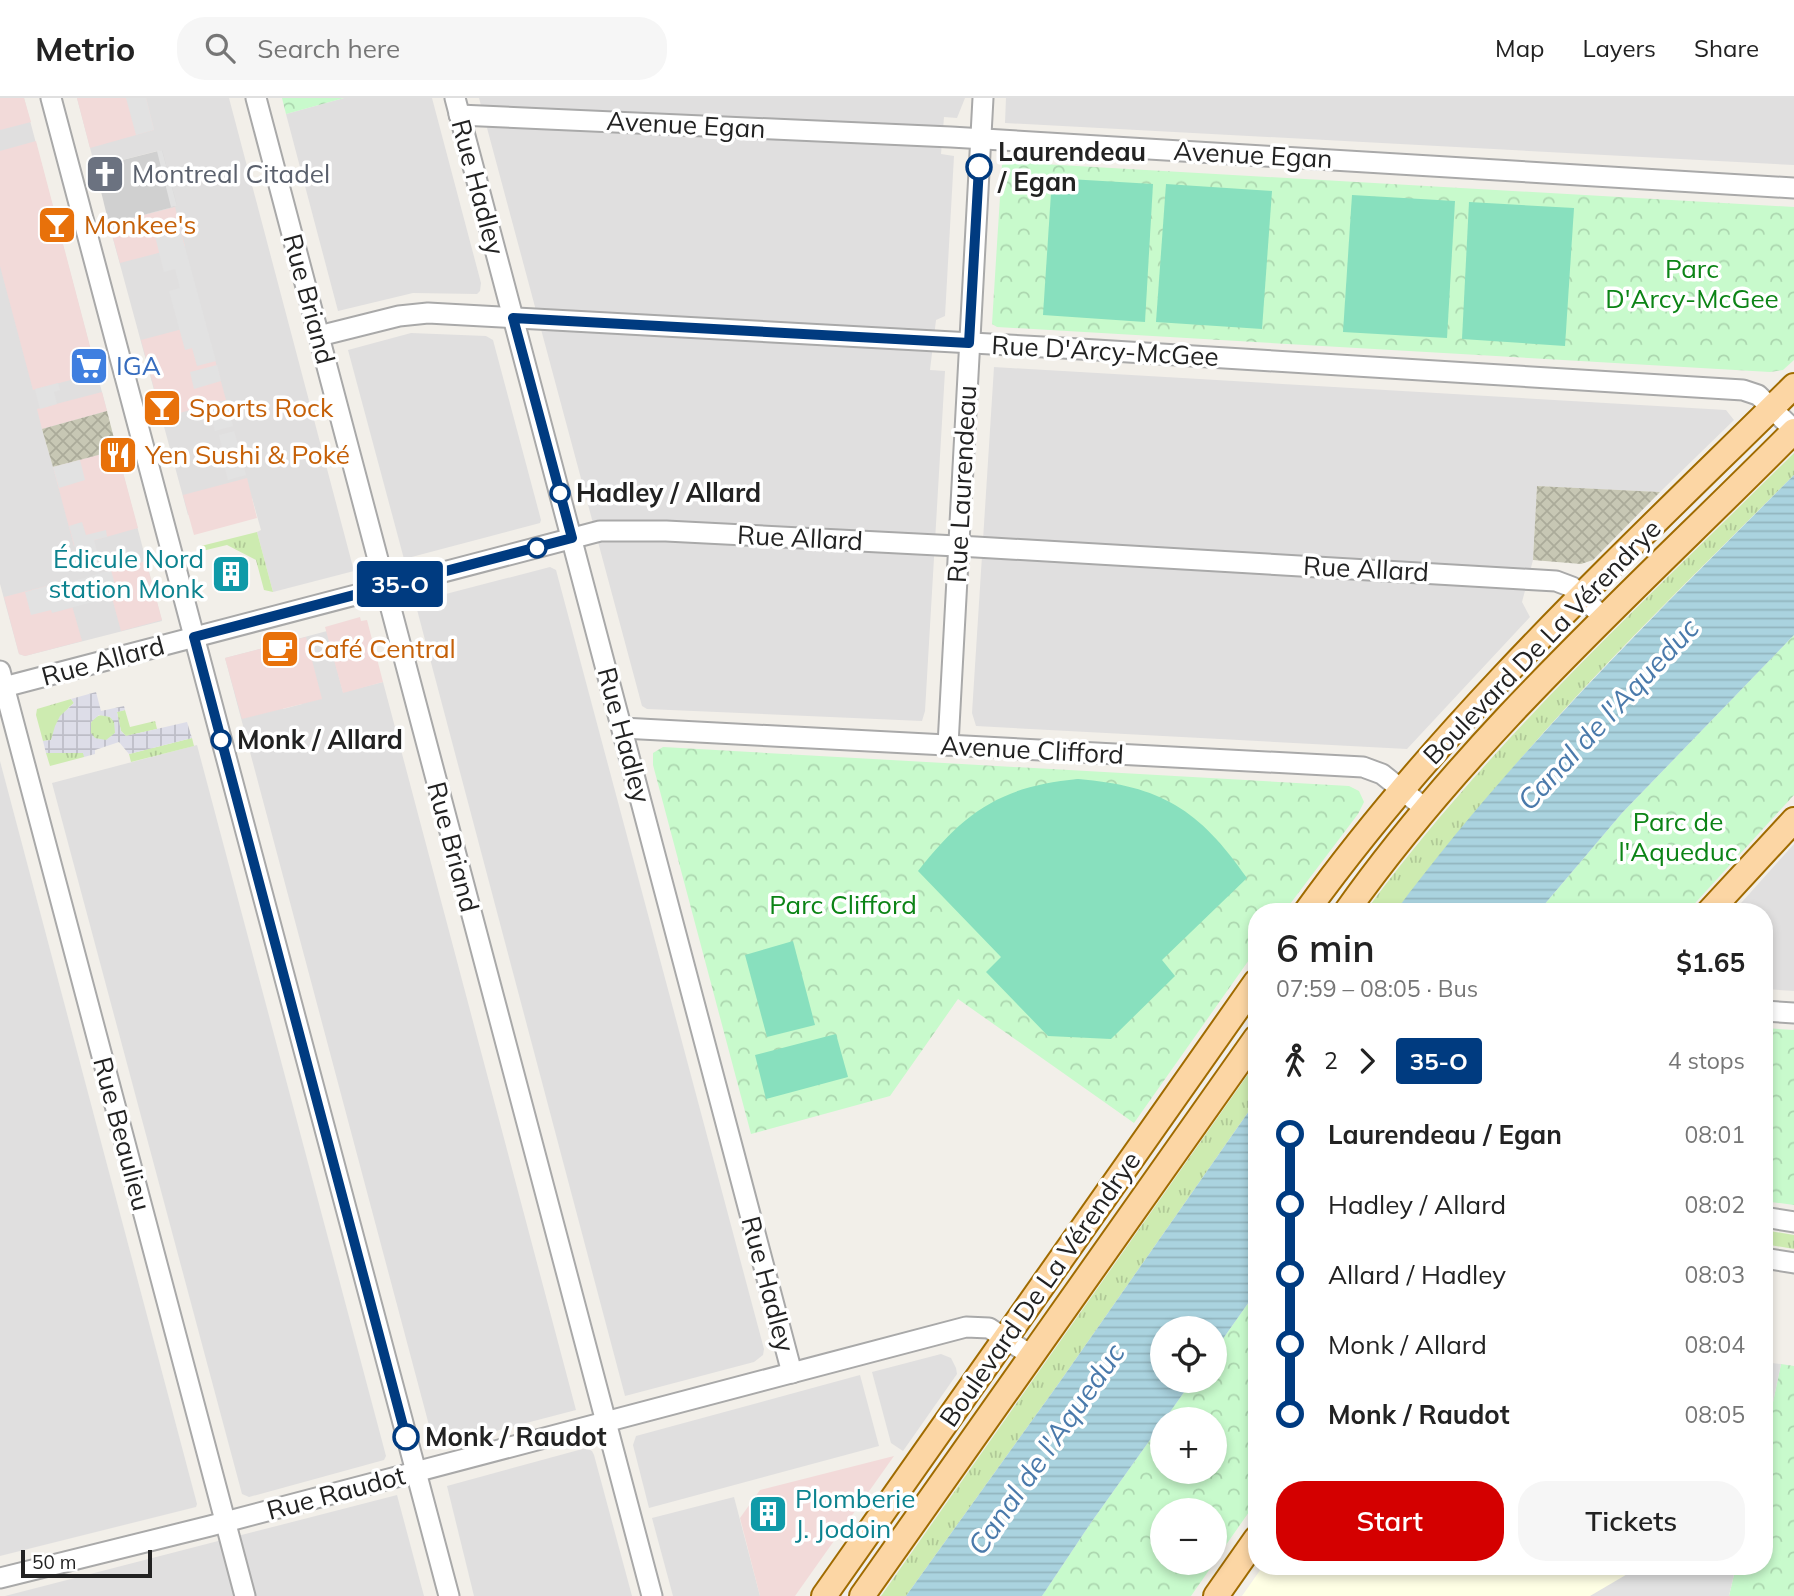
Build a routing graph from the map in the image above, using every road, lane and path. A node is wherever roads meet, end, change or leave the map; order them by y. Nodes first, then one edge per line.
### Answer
1 (51, 98) edge
2 (256, 98) edge
3 (983, 98) edge
4 (457, 106) edge
5 (981, 139) junction
6 (1794, 188) edge
7 (513, 318) junction
8 (319, 336) junction
9 (969, 343) junction
10 (1794, 386) edge
11 (1772, 408) junction
12 (1794, 431) edge
13 (572, 538) junction
14 (957, 546) junction
15 (386, 587) junction
16 (1582, 597) junction
17 (1605, 619) junction
18 (194, 637) junction
19 (1, 682) edge
20 (622, 728) junction
21 (948, 745) junction
22 (1402, 790) junction
23 (1427, 810) junction
24 (1794, 820) edge
25 (1314, 903) edge
26 (1353, 903) edge
27 (1717, 903) edge
28 (1248, 993) edge
29 (1773, 1012) edge
30 (1794, 1013) edge
31 (1248, 1049) edge
32 (1773, 1218) edge
33 (1794, 1222) edge
34 (1773, 1260) edge
35 (1794, 1263) edge
36 (1006, 1339) junction
37 (1032, 1356) junction
38 (792, 1373) junction
39 (605, 1422) junction
40 (415, 1472) junction
41 (225, 1522) junction
42 (1248, 1550) edge
43 (0, 1578) edge
44 (245, 1596) edge
45 (449, 1596) edge
46 (652, 1596) edge
47 (824, 1596) edge
48 (862, 1596) edge
49 (1216, 1596) edge

1 - 18 street
2 - 8 street, Rue Briand
3 - 5 street, Rue Laurendeau
4 - 5 street, Avenue Egan
4 - 7 street, Rue Hadley
5 - 6 street, Avenue Egan
5 - 9 street, Rue Laurendeau
7 - 8 street, Rue D'Arcy-McGee
7 - 9 street, Rue D'Arcy-McGee
7 - 13 street, Rue Hadley
8 - 15 street, Rue Briand
9 - 11 street, Rue D'Arcy-McGee
9 - 14 street, Rue Laurendeau
10 - 11 main road, Boulevard De La Vérendrye
11 - 12 street, Rue D'Arcy-McGee
11 - 16 main road, Boulevard De La Vérendrye
12 - 17 main road, Boulevard De La Vérendrye
13 - 14 street, Rue Allard
13 - 15 street, Rue Allard
13 - 20 street, Rue Hadley
14 - 16 street, Rue Allard
14 - 21 street, Rue Laurendeau
15 - 18 street, Rue Allard
15 - 39 street, Rue Briand
16 - 17 street, Rue Allard
16 - 22 main road, Boulevard De La Vérendrye
17 - 23 main road, Boulevard De La Vérendrye
18 - 19 street, Rue Allard
18 - 40 street
19 - 41 street, Rue Beaulieu
20 - 21 street, Avenue Clifford
20 - 38 street, Rue Hadley
21 - 22 street, Avenue Clifford
22 - 23 street, Avenue Clifford
22 - 25 main road, Boulevard De La Vérendrye
23 - 26 main road, Boulevard De La Vérendrye
24 - 27 main road
28 - 36 main road, Boulevard De La Vérendrye
29 - 30 street
31 - 37 main road, Boulevard De La Vérendrye
32 - 33 street
34 - 35 street
36 - 37 street, Rue Raudot
36 - 38 street, Rue Raudot
36 - 47 main road, Boulevard De La Vérendrye
37 - 48 main road, Boulevard De La Vérendrye
38 - 39 street, Rue Raudot
39 - 40 street, Rue Raudot
39 - 46 street, Rue Briand
40 - 41 street, Rue Raudot
40 - 45 street
41 - 43 street, Rue Raudot
41 - 44 street, Rue Beaulieu
42 - 49 main road

